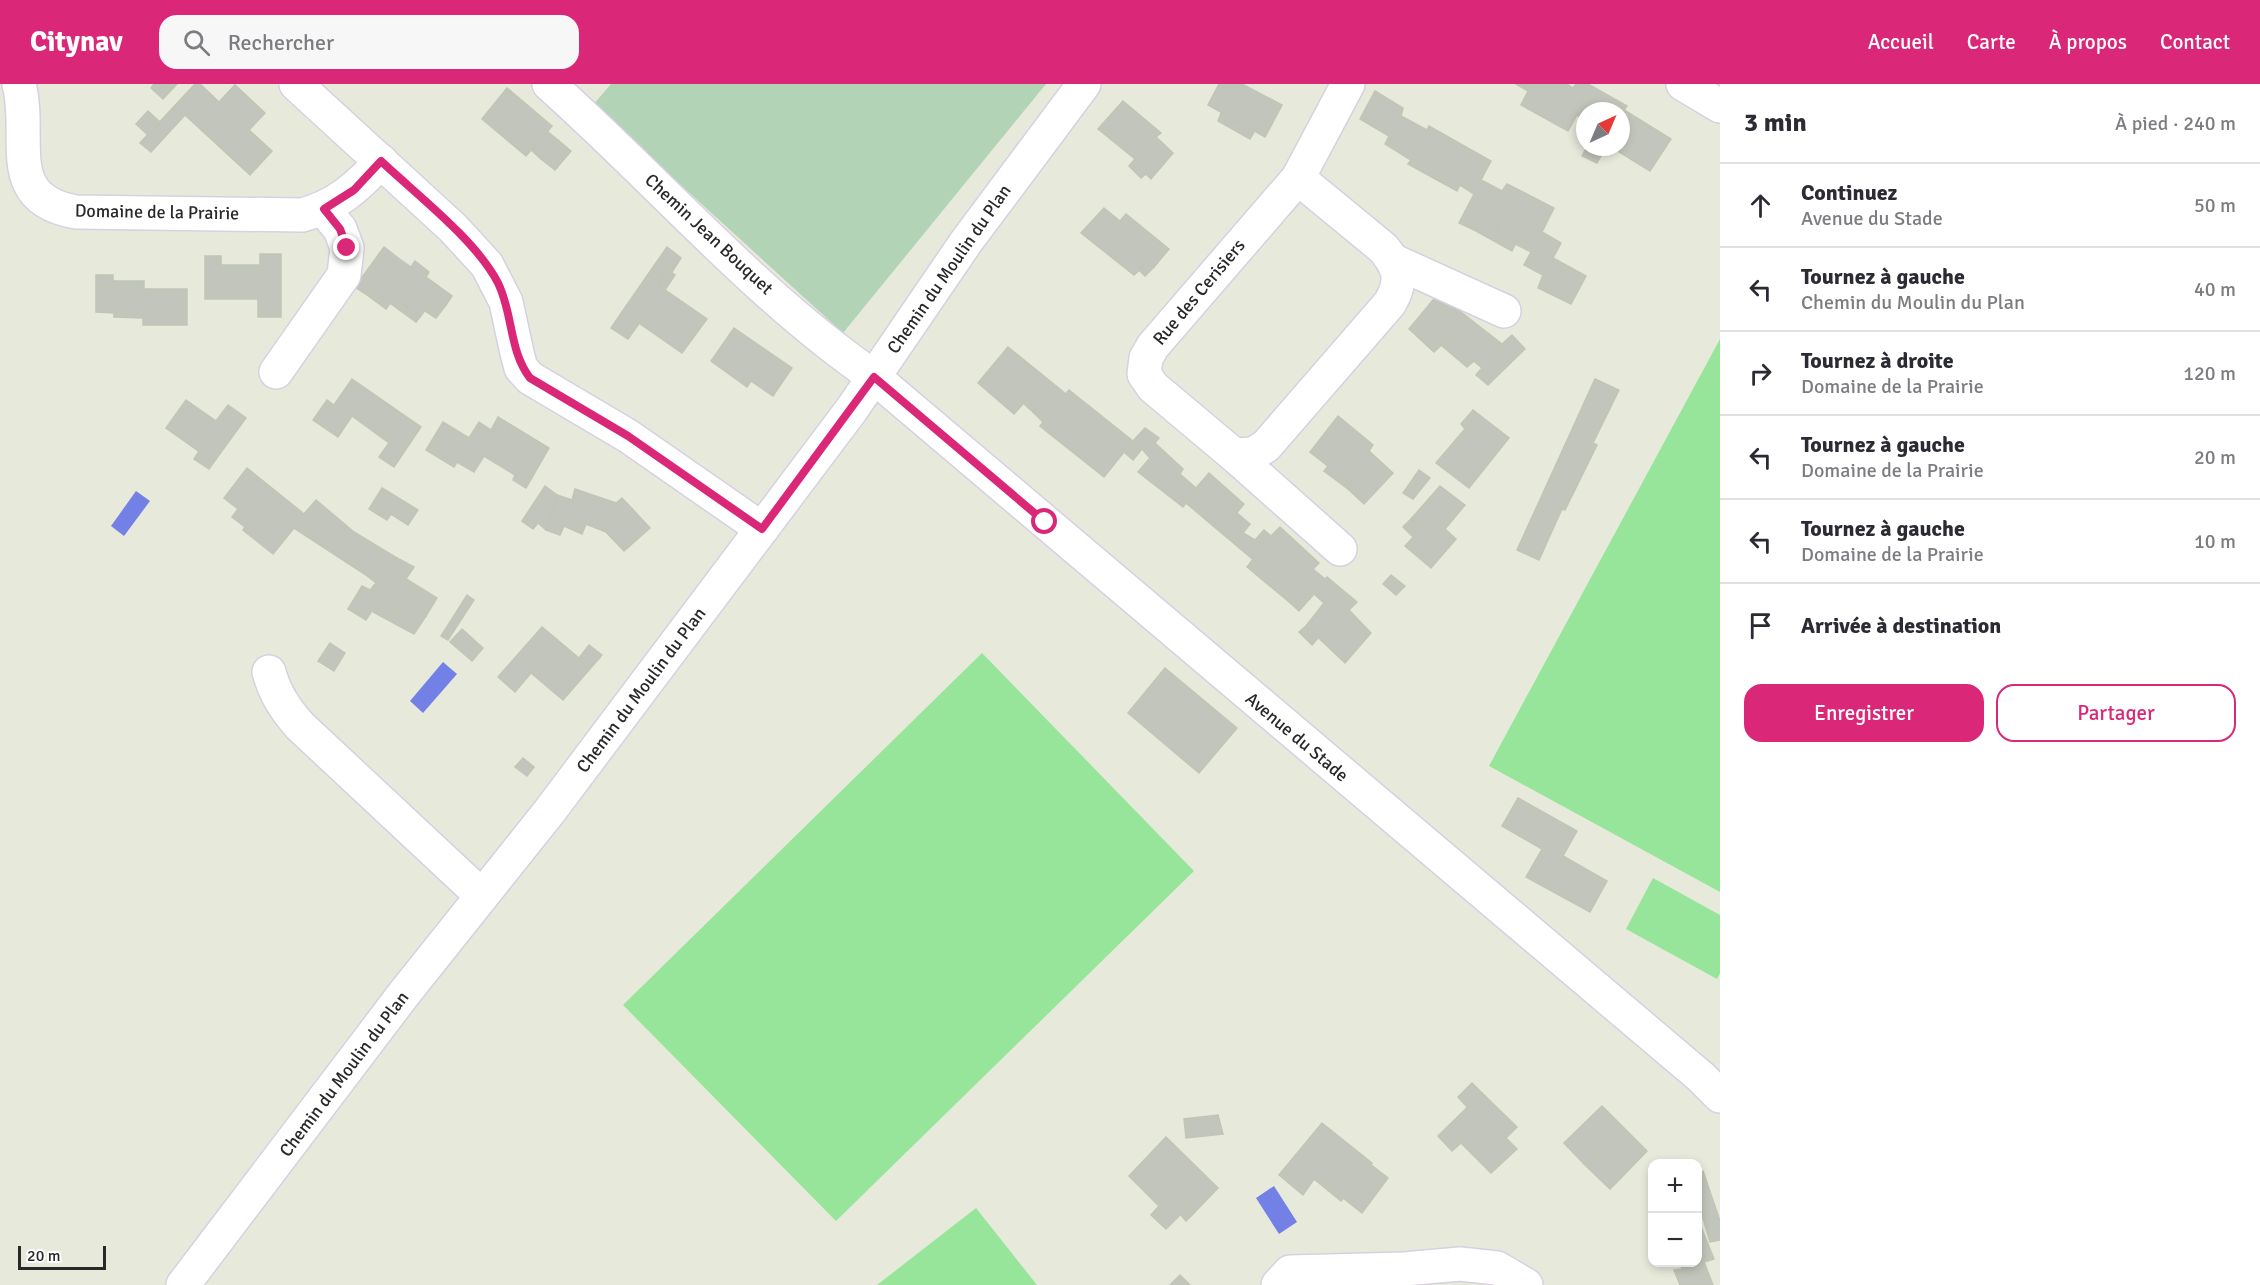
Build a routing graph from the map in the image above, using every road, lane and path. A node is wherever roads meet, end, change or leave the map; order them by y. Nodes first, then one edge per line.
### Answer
1 (19, 84) edge
2 (296, 84) edge
3 (549, 84) edge
4 (1084, 84) edge
5 (1348, 84) edge
6 (1683, 84) edge
7 (1720, 106) edge
8 (381, 161) junction
9 (1298, 178) junction
10 (324, 209) junction
11 (1394, 261) junction
12 (1504, 311) dead end
13 (276, 372) dead end
14 (874, 377) junction
15 (1234, 454) junction
16 (762, 529) junction
17 (1340, 549) dead end
18 (269, 672) dead end
19 (482, 896) junction
20 (1720, 1096) edge
21 (1396, 1277) edge
22 (183, 1285) edge
23 (1278, 1285) edge
24 (1526, 1285) edge

1 - 10 street, Domaine de la Prairie
2 - 8 street
3 - 14 street, Chemin Jean Bouquet
4 - 14 street, Chemin du Moulin du Plan
5 - 9 street, Rue des Cerisiers
6 - 7 street
8 - 10 street, Domaine de la Prairie
8 - 16 street
9 - 11 street
9 - 15 street, Rue des Cerisiers
10 - 13 street
11 - 12 street
11 - 15 street
14 - 16 street, Chemin du Moulin du Plan
14 - 20 street, Avenue du Stade
15 - 17 street, Rue des Cerisiers
16 - 19 street, Chemin du Moulin du Plan
18 - 19 street
19 - 22 street, Chemin du Moulin du Plan
21 - 23 street
21 - 24 street

